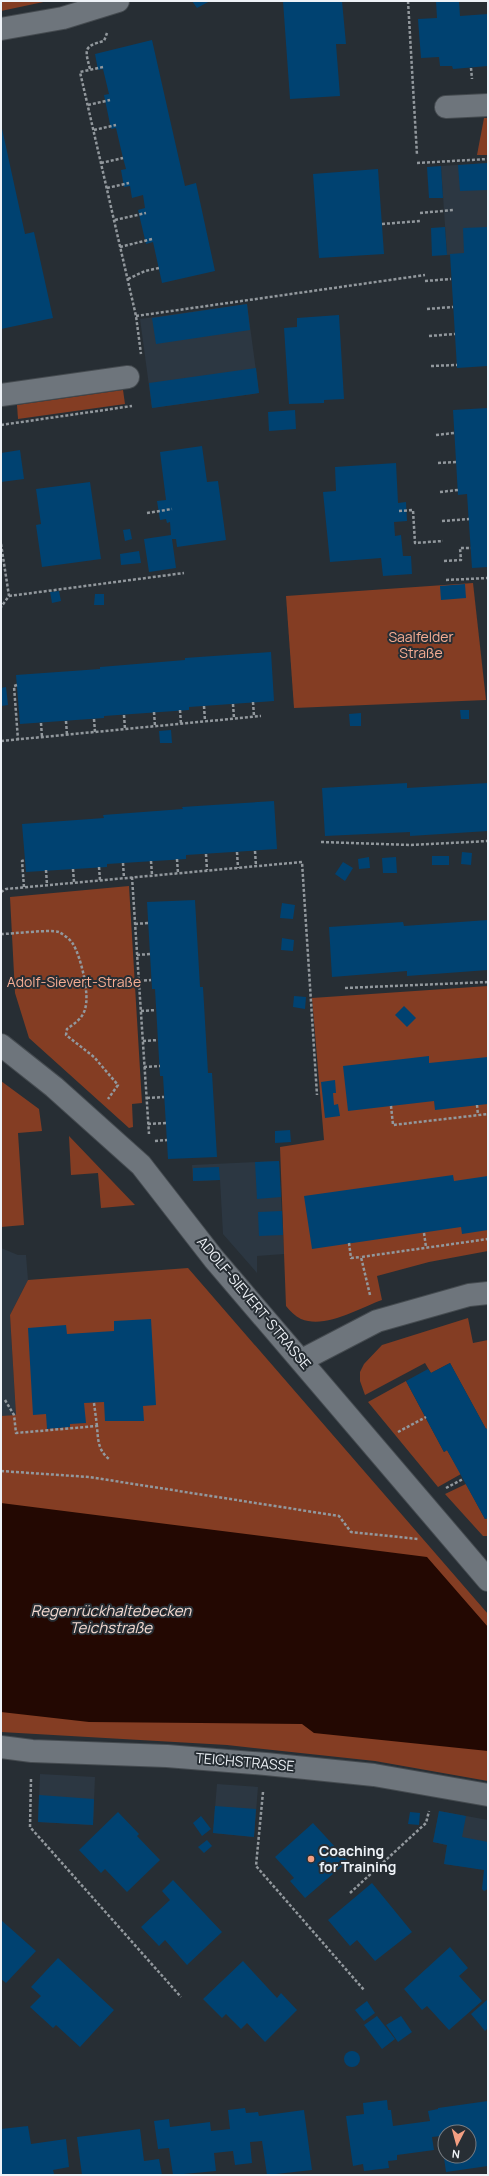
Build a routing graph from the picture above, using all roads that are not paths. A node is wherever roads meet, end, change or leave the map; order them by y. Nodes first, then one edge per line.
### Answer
1 (111, 4) edge
2 (1, 29) edge
3 (488, 105) edge
4 (446, 107) dead end
5 (128, 377) dead end
6 (1, 395) edge
7 (1, 1046) edge
8 (488, 1293) edge
9 (302, 1360) junction
10 (488, 1580) edge
11 (1, 1748) edge
12 (488, 1795) edge

1 - 2 street
3 - 4 street
5 - 6 street
7 - 9 street, ADOLF-SIEVERT-STRASSE
8 - 9 street
9 - 10 street, ADOLF-SIEVERT-STRASSE
11 - 12 street, TEICHSTRASSE

